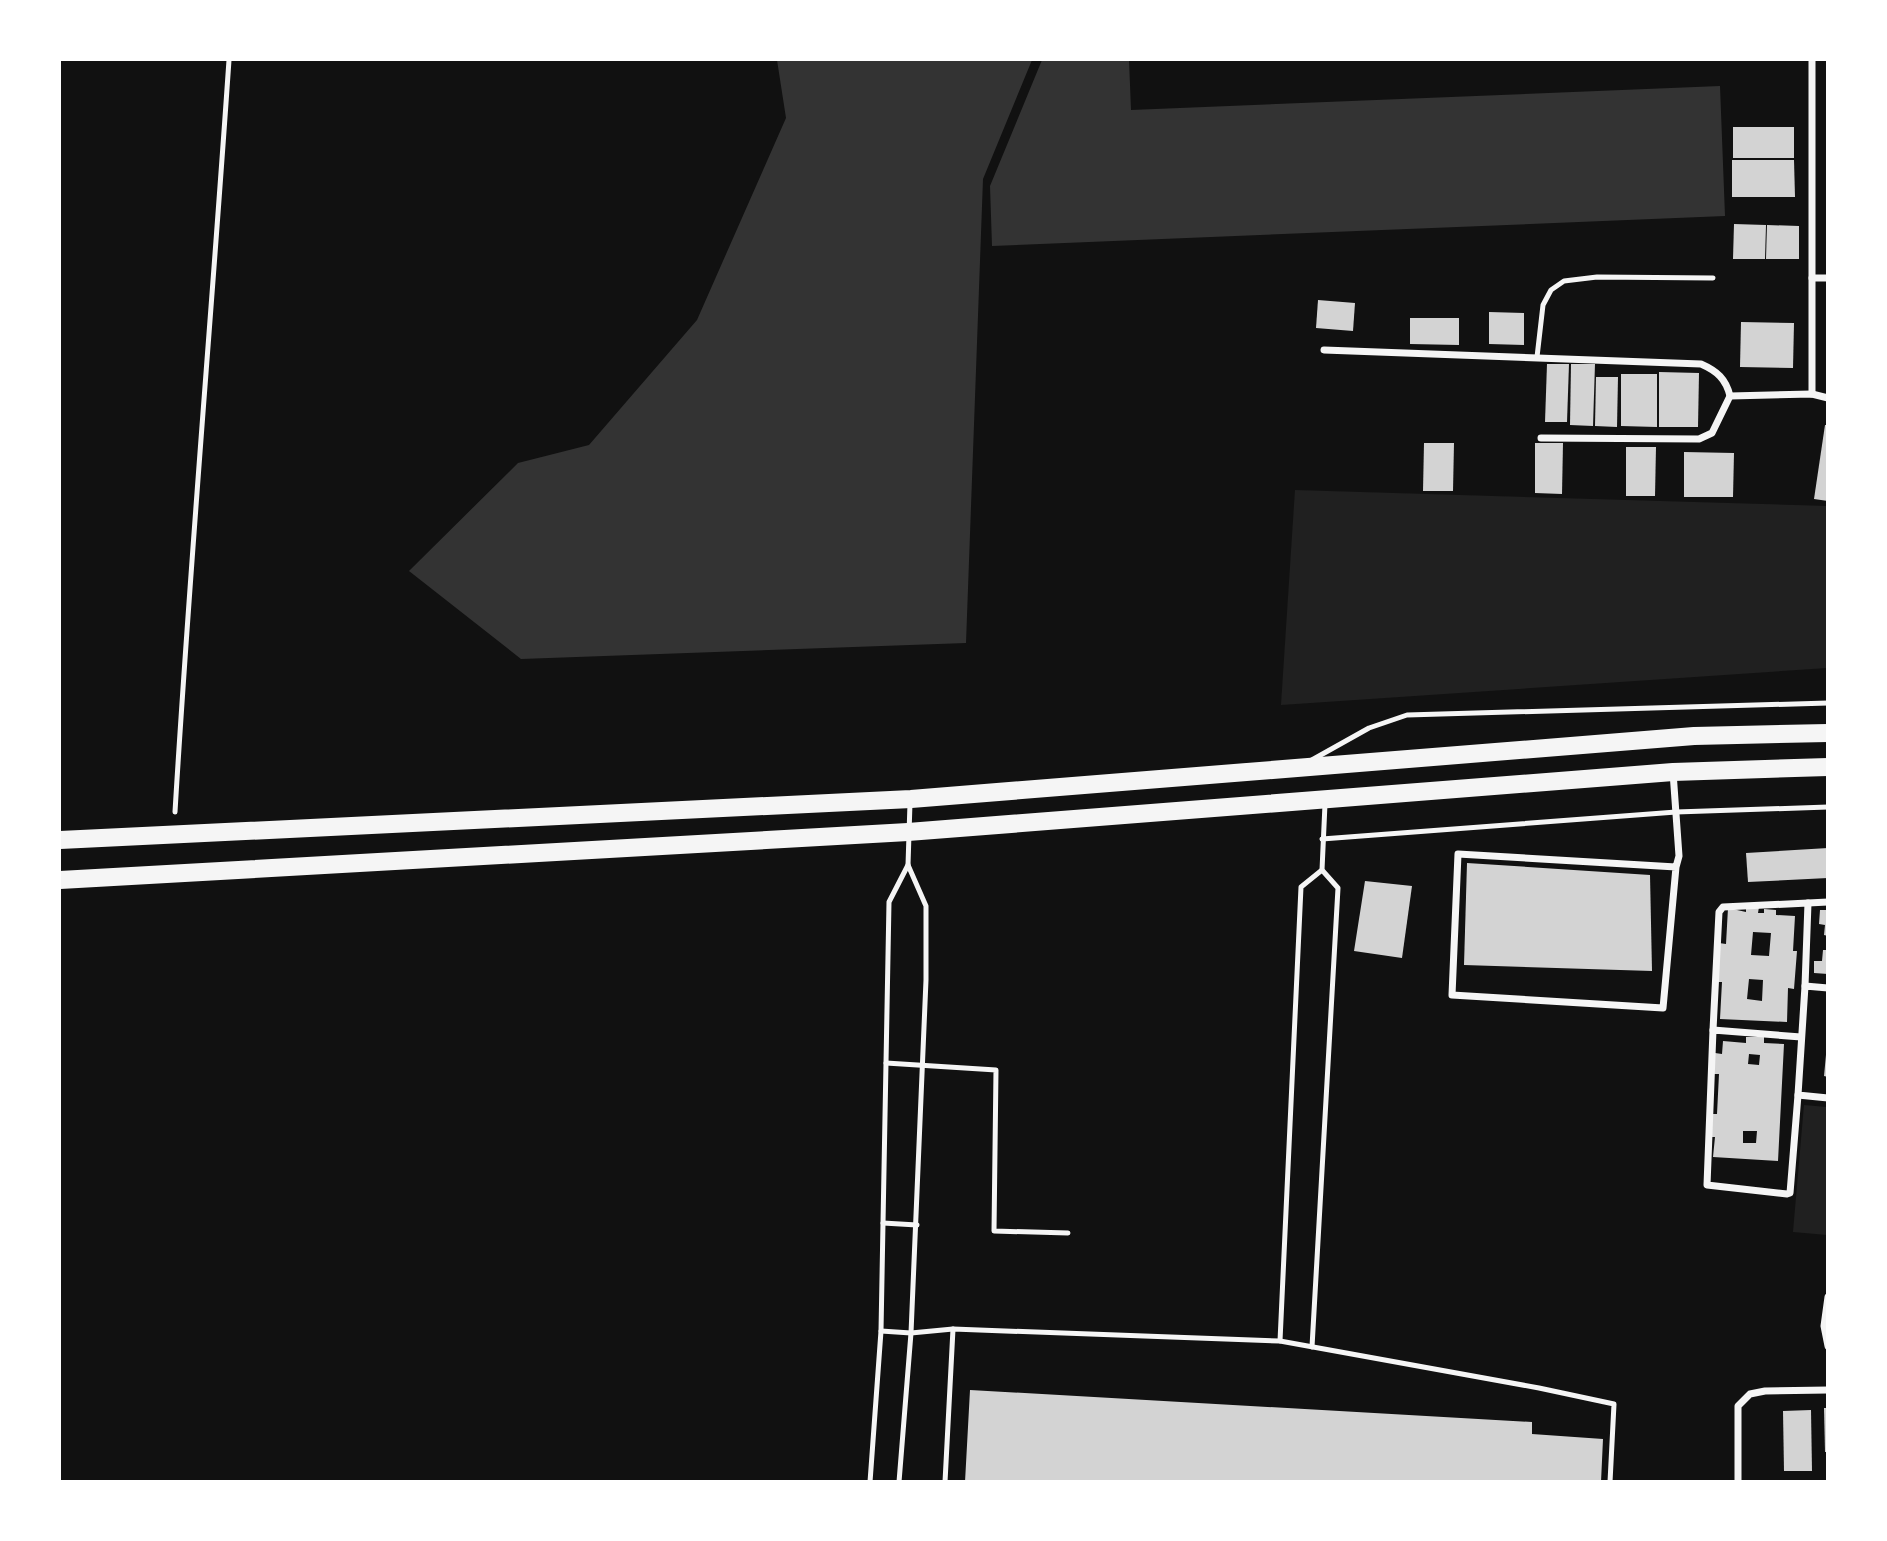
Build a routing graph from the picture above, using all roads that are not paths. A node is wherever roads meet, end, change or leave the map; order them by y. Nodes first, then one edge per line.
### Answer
1 (229, 60) edge
2 (1812, 60) edge
3 (1713, 278) dead end
4 (1812, 278) junction
5 (1828, 278) edge
6 (1324, 350) dead end
7 (1537, 358) junction
8 (1812, 394) junction
9 (1730, 396) junction
10 (1828, 398) edge
11 (1541, 438) dead end
12 (1828, 703) edge
13 (1828, 733) edge
14 (1298, 767) junction
15 (1828, 767) edge
16 (1673, 772) junction
17 (911, 799) junction
18 (1325, 801) junction
19 (1828, 807) edge
20 (1676, 811) junction
21 (175, 812) dead end
22 (908, 832) junction
23 (1322, 839) junction
24 (60, 840) edge
25 (908, 865) junction
26 (1676, 867) junction
27 (1322, 870) junction
28 (60, 880) edge
29 (1828, 902) edge
30 (1808, 903) junction
31 (1805, 986) junction
32 (1828, 988) edge
33 (1713, 1030) junction
34 (1801, 1037) junction
35 (886, 1063) junction
36 (923, 1066) junction
37 (1798, 1095) junction
38 (1828, 1098) edge
39 (883, 1223) junction
40 (917, 1224) junction
41 (1068, 1233) dead end
42 (1828, 1297) edge
43 (953, 1329) junction
44 (881, 1331) junction
45 (911, 1334) junction
46 (1280, 1342) junction
47 (1828, 1346) edge
48 (1311, 1347) junction
49 (1828, 1390) edge
50 (870, 1482) edge
51 (899, 1482) edge
52 (946, 1482) edge
53 (1610, 1482) edge
54 (1738, 1482) edge

1 - 21 lane
2 - 4 street
3 - 7 lane
4 - 5 street
4 - 8 street
6 - 7 street
7 - 9 street
8 - 9 street
8 - 10 street
9 - 11 street
12 - 14 lane
13 - 14 main road
14 - 17 main road
15 - 16 main road
16 - 18 main road
16 - 20 street
17 - 22 lane
17 - 24 main road
18 - 22 main road
18 - 23 lane
19 - 20 lane
20 - 23 lane
20 - 26 street
22 - 25 lane
22 - 28 main road
23 - 27 lane
25 - 35 lane
25 - 36 lane
26 - 26 street
27 - 46 lane
27 - 48 lane
29 - 30 street
30 - 31 street
30 - 33 street
31 - 32 street
31 - 34 street
33 - 34 street
33 - 37 street
34 - 37 street
35 - 36 lane
35 - 39 lane
36 - 40 lane
36 - 41 lane
37 - 38 street
39 - 40 lane
39 - 44 lane
40 - 45 lane
42 - 47 street
43 - 45 lane
43 - 46 lane
43 - 52 lane
44 - 45 lane
44 - 50 lane
45 - 51 lane
46 - 48 lane
48 - 53 lane
49 - 54 street

